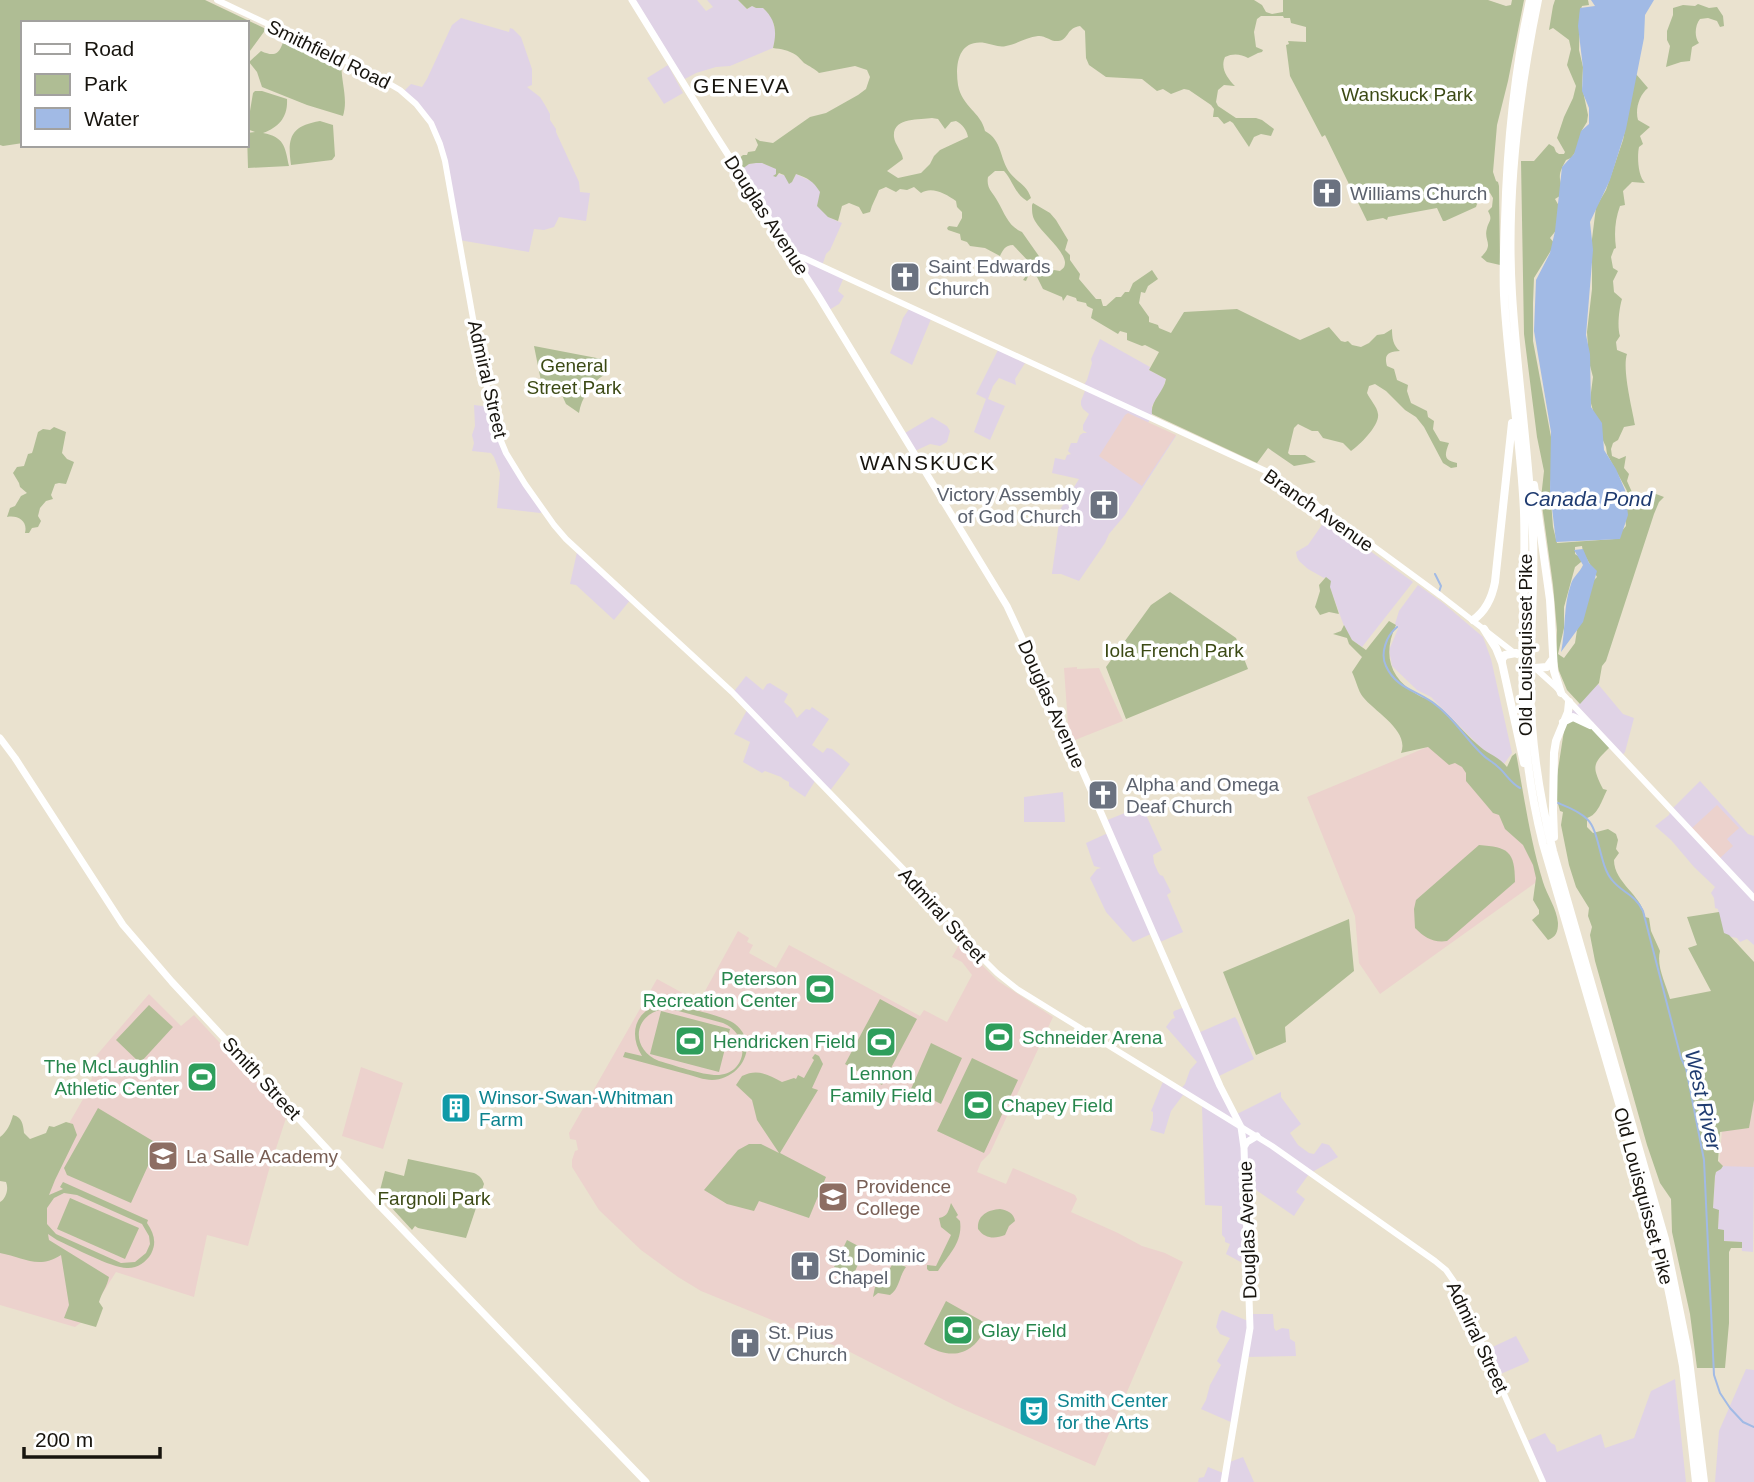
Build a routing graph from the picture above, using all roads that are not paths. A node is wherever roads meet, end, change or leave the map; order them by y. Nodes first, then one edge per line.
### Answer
1 (217, 0) edge
2 (632, 0) edge
3 (1530, 0) edge
4 (1538, 0) edge
5 (460, 244) joint
6 (793, 255) junction
7 (1514, 399) junction
8 (1523, 412) junction
9 (1473, 621) junction
10 (1484, 629) junction
11 (1516, 653) junction
12 (1553, 657) junction
13 (1502, 663) junction
14 (1535, 668) junction
15 (1561, 693) junction
16 (1569, 702) junction
17 (1563, 722) junction
18 (1590, 724) junction
19 (0, 738) edge
20 (1534, 804) junction
21 (1556, 861) junction
22 (1754, 898) edge
23 (1241, 1127) junction
24 (1257, 1136) junction
25 (1244, 1148) junction
26 (646, 1482) edge
27 (1224, 1482) edge
28 (1543, 1482) edge
29 (1696, 1482) edge
30 (1703, 1482) edge

1 - 5 main road, Smithfield Road
2 - 6 main road, Douglas Avenue
3 - 7 highway, Old Louisquisset Pike
4 - 8 highway, Old Louisquisset Pike
5 - 23 main road, Admiral Street
6 - 9 main road, Branch Avenue
6 - 23 main road, Douglas Avenue
7 - 9 highway
7 - 20 highway, Old Louisquisset Pike
8 - 12 highway
8 - 21 highway, Old Louisquisset Pike
9 - 10 main road, Branch Avenue
10 - 11 main road, Branch Avenue
10 - 13 highway
11 - 13 highway
11 - 14 main road, Branch Avenue
12 - 14 highway
12 - 15 highway
13 - 20 highway
14 - 15 main road, Branch Avenue
15 - 16 main road, Branch Avenue
16 - 17 highway
16 - 18 main road, Branch Avenue
17 - 18 highway
17 - 21 highway
18 - 22 main road, Branch Avenue
19 - 26 main road, Smith Street
20 - 29 highway, Old Louisquisset Pike
21 - 30 highway, Old Louisquisset Pike
23 - 24 main road, Admiral Street
23 - 25 main road, Douglas Avenue
24 - 25 main road
24 - 28 main road, Admiral Street
25 - 27 main road, Douglas Avenue

